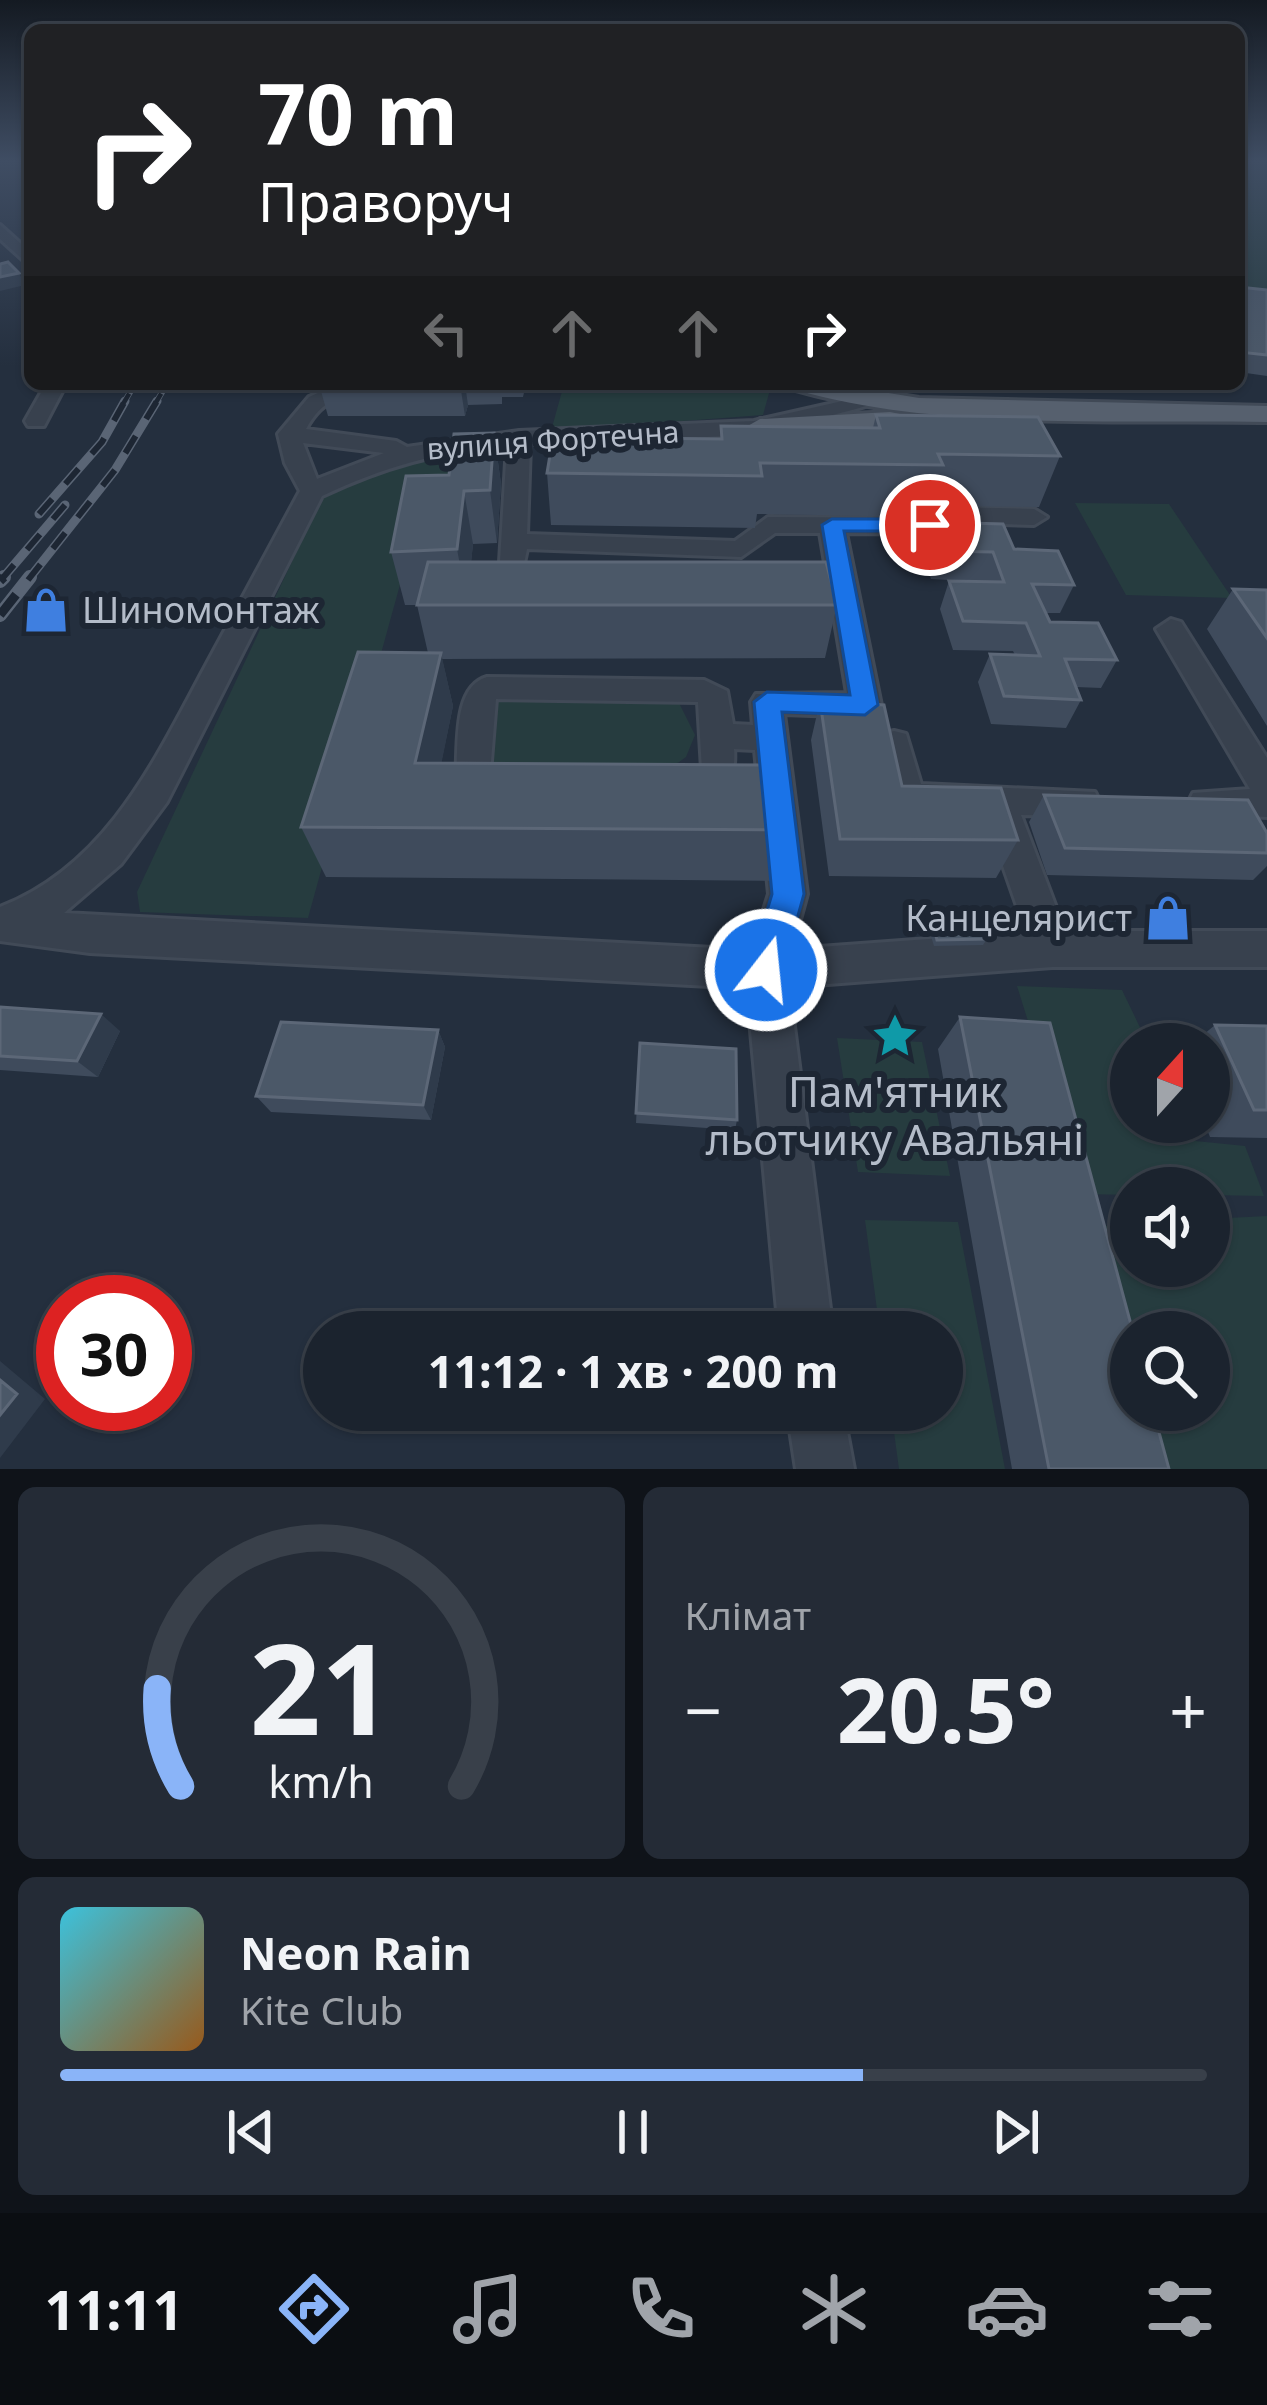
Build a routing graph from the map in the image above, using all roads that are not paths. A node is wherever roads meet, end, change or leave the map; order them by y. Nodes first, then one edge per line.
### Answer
1 (0, 230) edge
2 (24, 255) edge
3 (53, 390) edge
4 (343, 390) edge
5 (800, 390) edge
6 (873, 390) edge
7 (1267, 403) edge
8 (1047, 408) junction
9 (1267, 414) edge
10 (36, 421) dead end
11 (769, 425) junction
12 (289, 434) junction
13 (519, 438) junction
14 (410, 450) junction
15 (313, 491) junction
16 (1034, 517) dead end
17 (832, 525) junction
18 (514, 541) junction
19 (512, 592) edge
20 (1171, 629) dead end
21 (717, 736) junction
22 (770, 738) junction
23 (894, 743) edge
24 (656, 787) edge
25 (1267, 787) edge
26 (519, 789) edge
27 (998, 801) junction
28 (1110, 802) edge
29 (1177, 802) edge
30 (1267, 803) edge
31 (4, 924) edge
32 (1052, 949) junction
33 (1267, 949) edge
34 (766, 970) junction
35 (804, 1311) edge
36 (818, 1431) edge
37 (824, 1469) edge

1 - 2 street
3 - 10 street
4 - 12 street
5 - 11 main road
6 - 7 main road
6 - 8 main road, вулиця Фортечна
6 - 11 street, вулиця Фортечна
8 - 9 main road, вулиця Фортечна
8 - 11 main road
11 - 13 street, вулиця Фортечна
12 - 14 street
12 - 15 street
13 - 14 street, вулиця Фортечна
13 - 18 street
14 - 15 street, вулиця Фортечна
15 - 31 street
16 - 17 street
17 - 18 street
17 - 22 street
18 - 19 street
20 - 25 street
21 - 22 street
21 - 24 street
21 - 26 street
22 - 34 street
23 - 27 street
27 - 28 street
27 - 32 street
29 - 30 street
31 - 34 street
32 - 33 street
32 - 34 street
34 - 35 street
36 - 37 street

